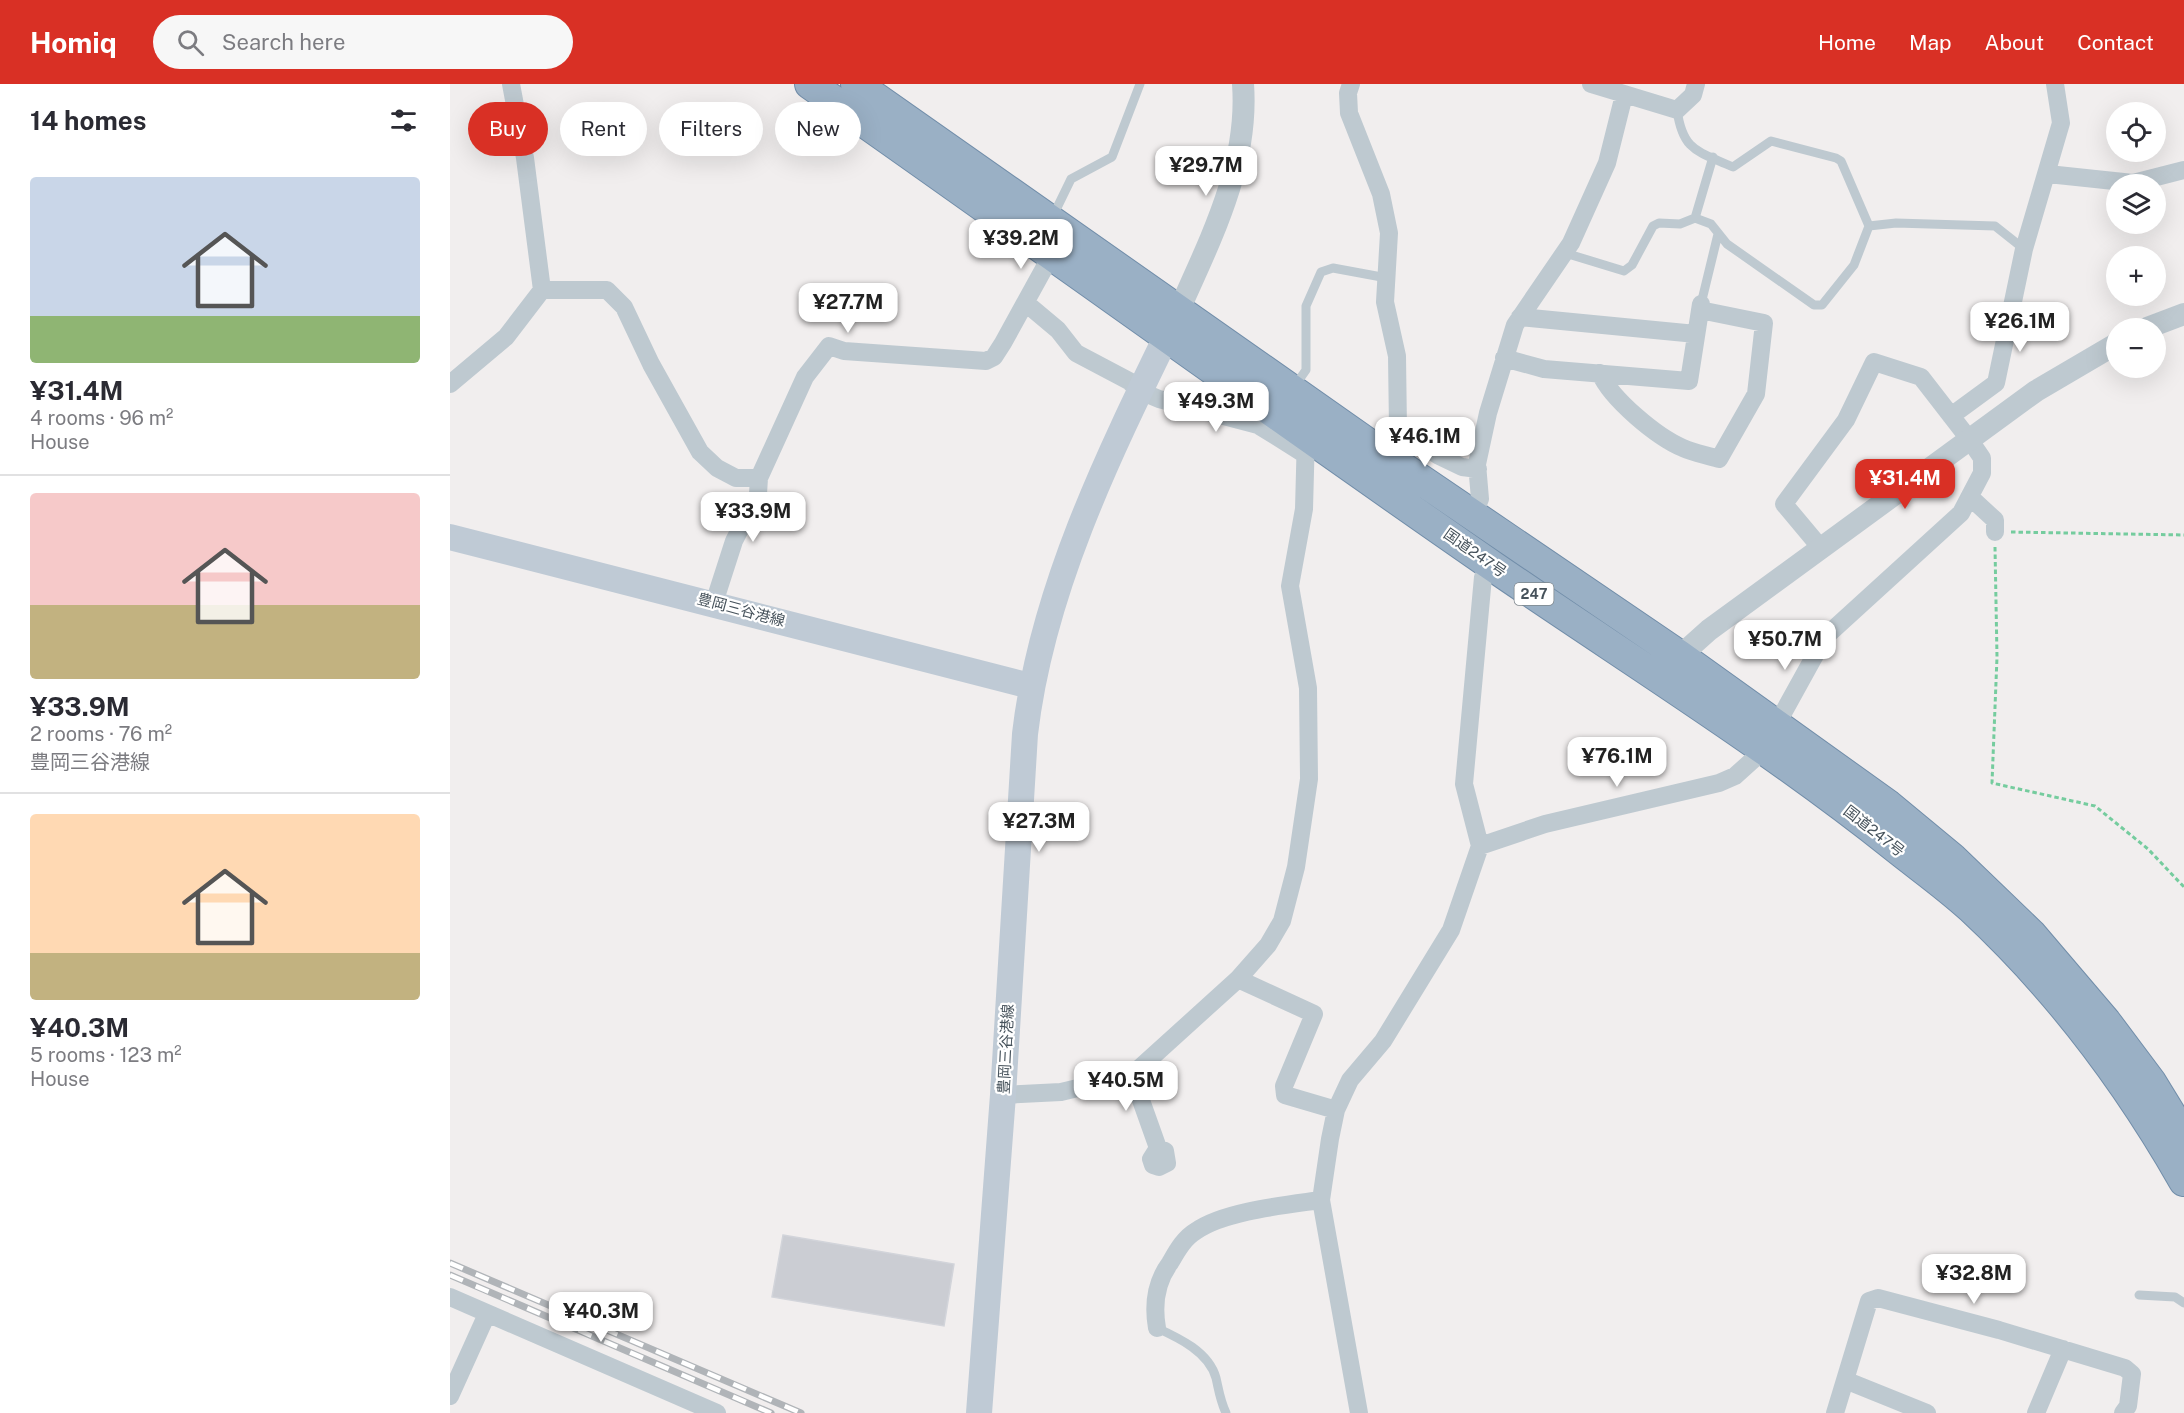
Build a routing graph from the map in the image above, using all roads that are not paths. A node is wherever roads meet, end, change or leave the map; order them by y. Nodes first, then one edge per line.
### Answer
1 (511, 84) edge
2 (810, 84) edge
3 (856, 84) edge
4 (1140, 84) edge
5 (1243, 84) edge
6 (1351, 84) edge
7 (1591, 84) edge
8 (1696, 84) edge
9 (2055, 84) edge
10 (1624, 95) junction
11 (1677, 110) junction
12 (1713, 157) junction
13 (2184, 170) edge
14 (2048, 174) junction
15 (1695, 218) junction
16 (1051, 222) junction
17 (1869, 226) junction
18 (1718, 234) junction
19 (2024, 249) junction
20 (1565, 253) junction
21 (1052, 254) junction
22 (1388, 279) junction
23 (542, 290) junction
24 (1027, 304) junction
25 (1700, 307) junction
26 (1179, 310) junction
27 (2184, 314) edge
28 (1520, 317) junction
29 (2166, 321) edge
30 (1696, 334) junction
31 (1166, 337) junction
32 (2106, 350) edge
33 (1504, 358) junction
34 (1600, 374) junction
35 (450, 384) edge
36 (1293, 389) junction
37 (1140, 391) junction
38 (1951, 416) junction
39 (1398, 429) junction
40 (1969, 439) junction
41 (1306, 445) junction
42 (1370, 445) junction
43 (1478, 469) junction
44 (759, 478) junction
45 (1971, 498) junction
46 (1473, 515) junction
47 (1995, 532) road end
48 (450, 537) edge
49 (1820, 547) junction
50 (1493, 566) junction
51 (714, 603) junction
52 (1680, 656) junction
53 (1030, 686) junction
54 (1771, 736) junction
55 (1480, 846) junction
56 (1238, 979) junction
57 (1132, 1075) junction
58 (1003, 1095) junction
59 (1336, 1110) junction
60 (2184, 1136) edge
61 (1158, 1148) dead end
62 (2184, 1181) edge
63 (1321, 1200) junction
64 (2139, 1295) dead end
65 (450, 1298) edge
66 (2184, 1303) edge
67 (487, 1314) junction
68 (1157, 1329) joint
69 (2063, 1349) junction
70 (1845, 1380) junction
71 (450, 1396) edge
72 (698, 1409) edge
73 (717, 1413) edge
74 (979, 1413) edge
75 (1226, 1413) edge
76 (1359, 1413) edge
77 (1835, 1413) edge
78 (1927, 1413) edge
79 (2036, 1413) edge
80 (2123, 1413) edge

1 - 23 street
2 - 21 highway, 国道247号 / 247
3 - 16 highway, 国道247号 / 247
4 - 16 lane
5 - 26 street
6 - 22 street
7 - 10 street
8 - 11 street
9 - 14 street
10 - 11 street
10 - 20 street
11 - 12 lane
12 - 15 lane
12 - 17 lane
13 - 14 street
14 - 19 street
15 - 18 lane
15 - 20 lane
16 - 26 highway, 国道247号 / 247
17 - 18 lane
17 - 19 lane
18 - 25 lane
19 - 38 street
20 - 28 street
21 - 24 street
21 - 31 highway, 国道247号 / 247
22 - 36 lane
22 - 39 street
23 - 35 street
23 - 44 street
24 - 37 street
24 - 44 street
25 - 30 street
25 - 34 street
26 - 31 main road, 豊岡三谷港線
26 - 36 highway, 国道247号 / 247
27 - 29 street
28 - 30 street
28 - 33 street
30 - 34 street
31 - 37 main road, 豊岡三谷港線
31 - 41 highway, 国道247号 / 247
32 - 40 street
33 - 34 street
33 - 43 street
36 - 42 highway, 国道247号 / 247
37 - 41 street
37 - 53 main road, 豊岡三谷港線
38 - 40 street
38 - 49 street
39 - 42 street
39 - 43 street
40 - 45 street
40 - 49 street
41 - 50 highway, 国道247号 / 247
41 - 56 street
42 - 46 highway, 国道247号 / 247
43 - 46 street
44 - 51 street
45 - 47 street
45 - 54 street
46 - 52 highway, 国道247号 / 247
48 - 51 main road, 豊岡三谷港線
49 - 52 street
50 - 54 highway, 国道247号 / 247
50 - 55 street
51 - 53 main road, 豊岡三谷港線
52 - 54 highway, 国道247号 / 247
53 - 58 main road, 豊岡三谷港線
54 - 55 street
54 - 60 highway, 国道247号 / 247
54 - 62 highway, 国道247号 / 247
55 - 59 street
56 - 57 street
56 - 59 street
57 - 58 street
57 - 61 street
58 - 74 main road, 豊岡三谷港線
59 - 63 street
63 - 68 street
63 - 76 street
64 - 66 lane
65 - 67 street
67 - 71 street
67 - 72 street
68 - 75 lane
69 - 70 street
69 - 79 street
69 - 80 street
70 - 77 street
70 - 78 street
72 - 73 street

